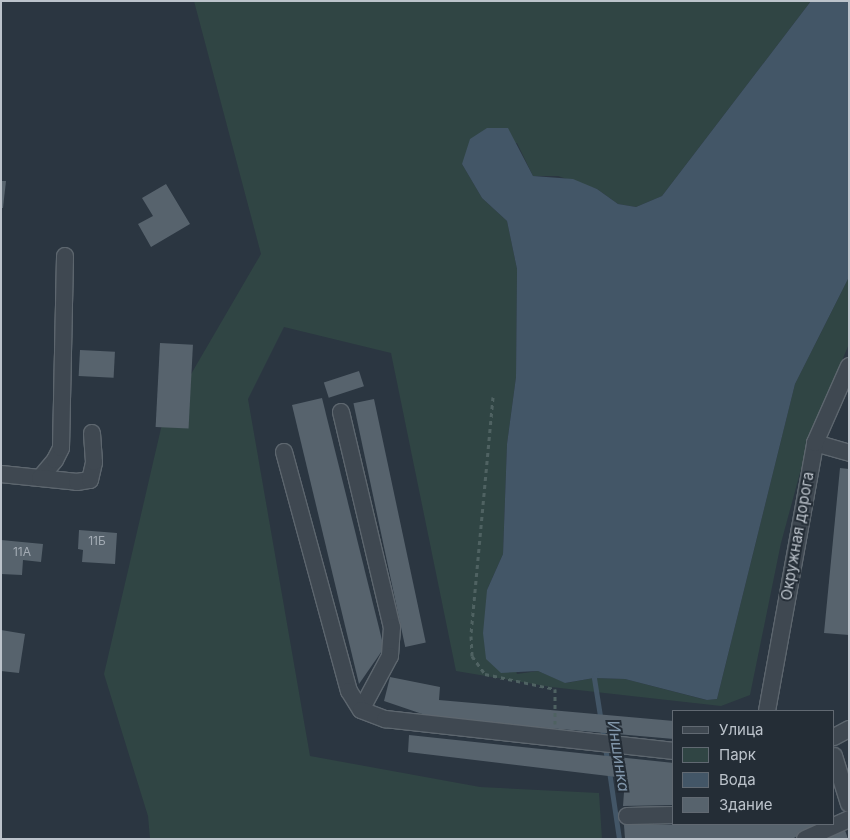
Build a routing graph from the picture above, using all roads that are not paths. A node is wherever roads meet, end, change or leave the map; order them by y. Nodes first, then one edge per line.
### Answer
1 (65, 256) dead end
2 (849, 366) edge
3 (341, 412) dead end
4 (92, 433) dead end
5 (814, 443) junction
6 (284, 452) dead end
7 (849, 453) edge
8 (1, 474) edge
9 (40, 478) junction
10 (361, 710) junction
11 (766, 710) edge
12 (849, 729) edge
13 (835, 736) edge
14 (672, 751) edge
15 (835, 761) edge
16 (843, 797) edge
17 (672, 815) edge
18 (627, 816) dead end
19 (849, 819) edge
20 (805, 839) edge

1 - 9 street
2 - 5 street, Окружная дорога
3 - 10 street
4 - 9 street
5 - 7 street
5 - 11 street, Окружная дорога
6 - 10 street
8 - 9 street
10 - 14 street
12 - 13 street
15 - 16 street
17 - 18 street
19 - 20 street

